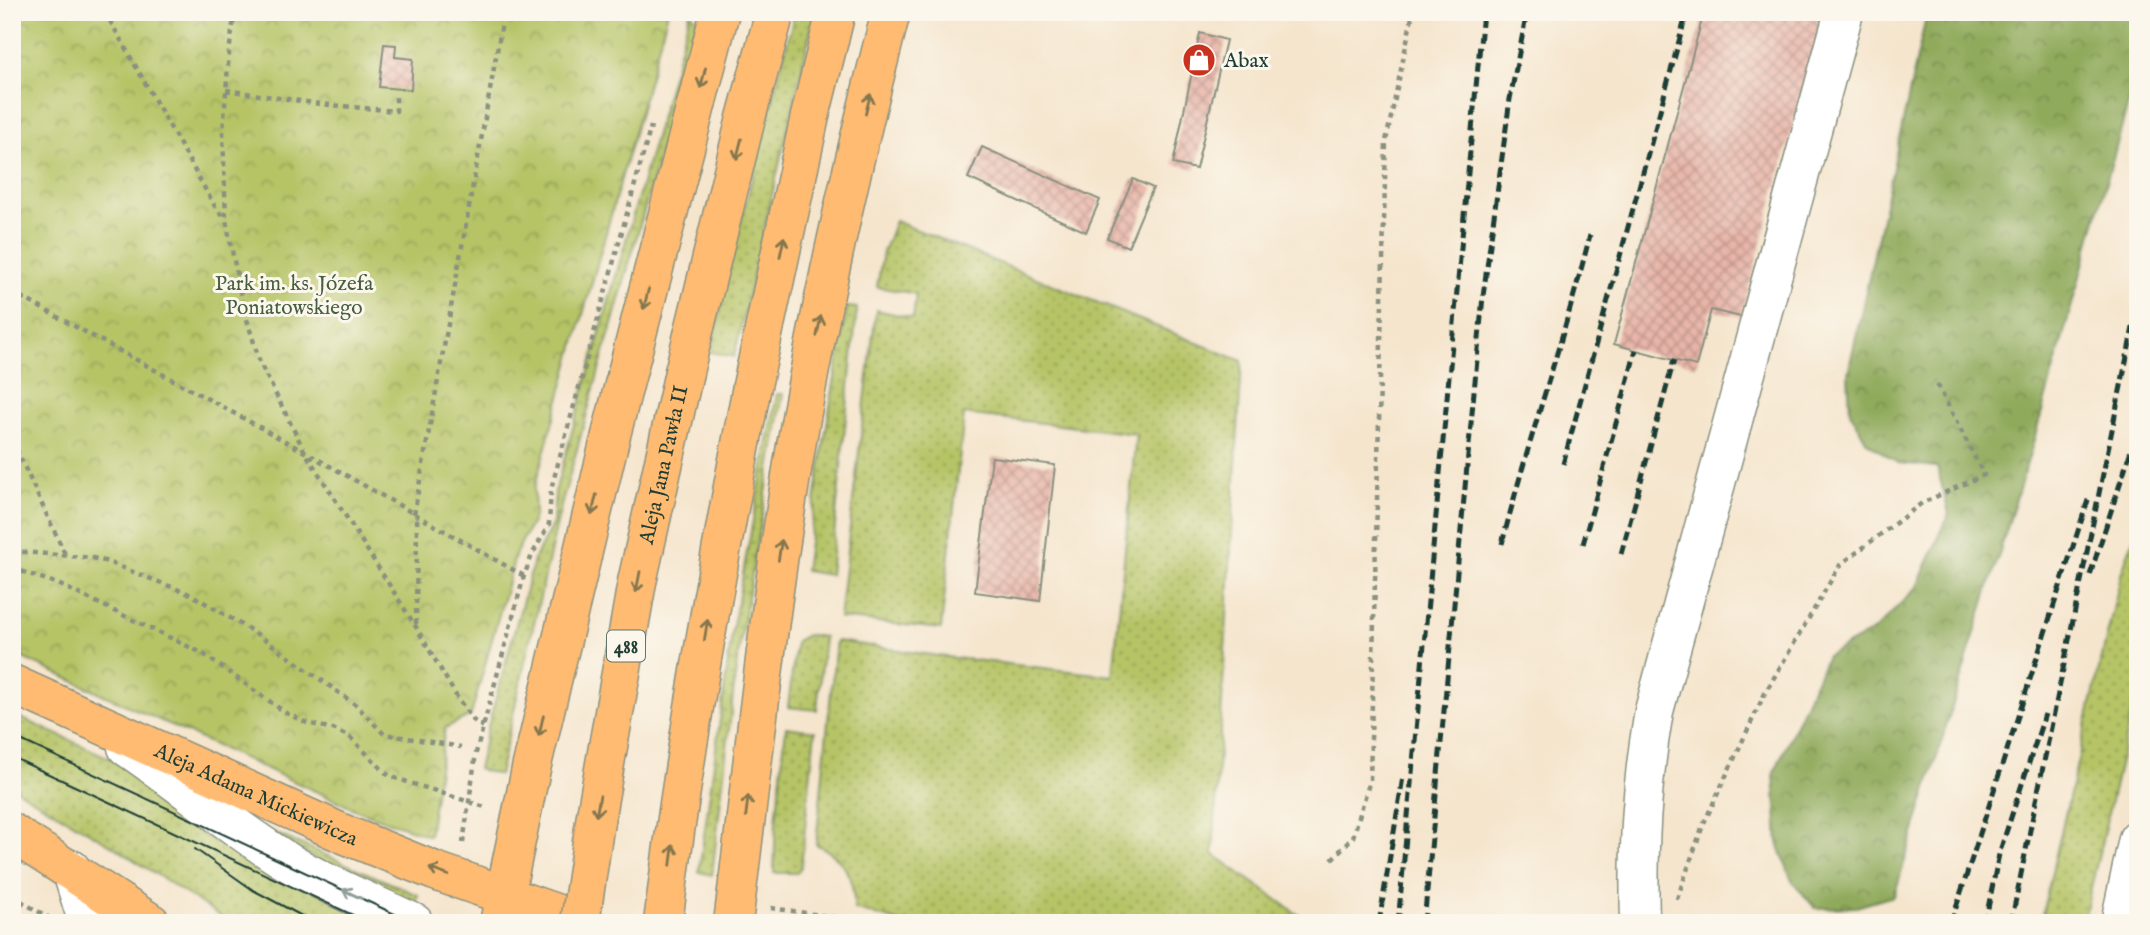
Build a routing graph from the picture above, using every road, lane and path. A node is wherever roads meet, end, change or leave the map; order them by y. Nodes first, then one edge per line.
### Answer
1 (105, 12) edge
2 (235, 12) edge
3 (504, 12) edge
4 (720, 12) edge
5 (775, 12) edge
6 (836, 12) edge
7 (891, 12) edge
8 (1413, 12) edge
9 (1844, 12) edge
10 (226, 90) junction
11 (396, 94) dead end
12 (653, 119) dead end
13 (226, 220) junction
14 (12, 292) edge
15 (1935, 380) dead end
16 (12, 440) edge
17 (305, 452) junction
18 (416, 515) junction
19 (12, 551) edge
20 (65, 555) junction
21 (12, 568) edge
22 (524, 576) junction
23 (416, 627) junction
24 (12, 684) edge
25 (77, 713) junction
26 (483, 727) junction
27 (461, 747) dead end
28 (469, 800) junction
29 (491, 809) dead end
30 (466, 832) dead end
31 (12, 833) edge
32 (2138, 839) edge
33 (1332, 859) dead end
34 (71, 870) junction
35 (12, 897) edge
36 (773, 908) dead end
37 (501, 909) edge
38 (810, 913) junction
39 (1657, 917) edge
40 (58, 923) edge
41 (88, 923) edge
42 (151, 923) edge
43 (414, 923) edge
44 (582, 923) edge
45 (663, 923) edge
46 (733, 923) edge
47 (808, 923) edge
48 (877, 923) edge
49 (2120, 923) edge

1 - 13 path
2 - 10 path
3 - 18 path
4 -> 37 main road
5 -> 44 main road, Aleja Jana Pawła II / 488, bridge
45 -> 6 main road, bridge
46 -> 7 main road
8 - 33 path
9 - 39 street
10 - 11 path
10 - 13 path
12 - 22 path
13 - 17 path
14 - 17 path
15 - 39 path
16 - 20 path
17 - 18 path
17 - 23 path
18 - 22 path
18 - 23 path
19 - 20 path
20 - 27 path
21 - 28 path
22 - 26 path
23 - 26 path
24 - 25 main road, Aleja Adama Mickiewicza
37 -> 25 main road, Aleja Adama Mickiewicza
43 -> 25 street
26 - 28 path
28 - 29 path
28 - 30 path
31 - 34 main road
32 - 49 street
34 - 41 street
34 - 42 main road
35 - 40 path
36 - 38 path
37 - 44 main road, Aleja Adama Mickiewicza
38 - 47 path
38 - 48 path

